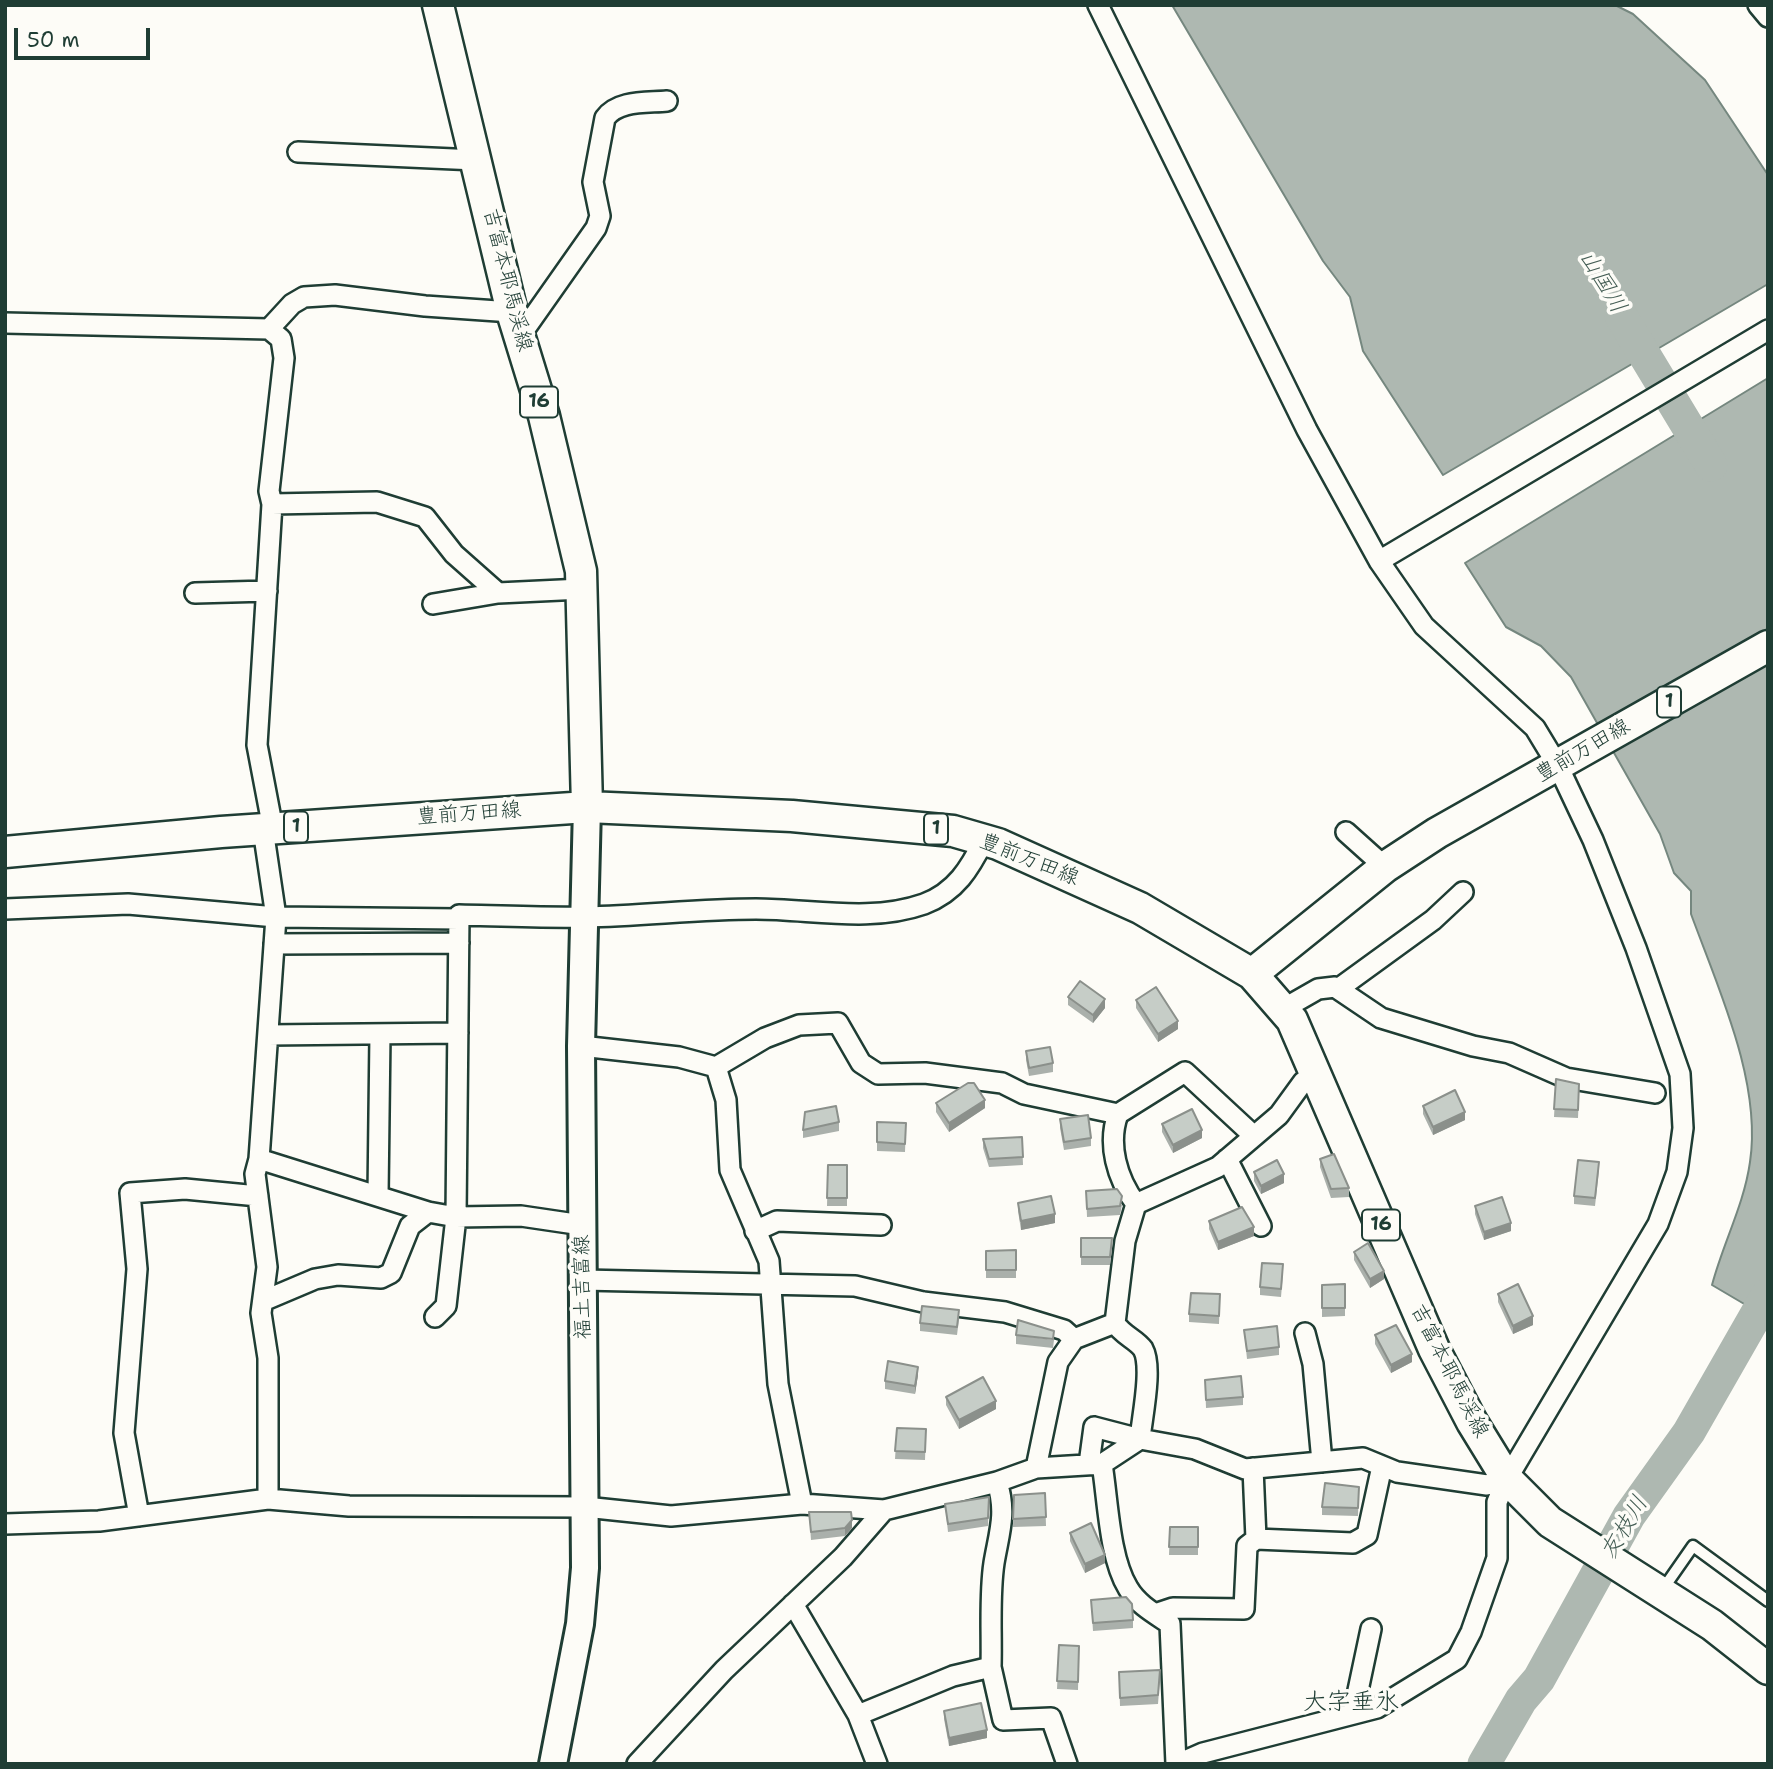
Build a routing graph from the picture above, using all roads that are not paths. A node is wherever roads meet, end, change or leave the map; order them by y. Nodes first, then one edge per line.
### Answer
1 (438, 5) edge
2 (1098, 5) edge
3 (1758, 5) edge
4 (1768, 17) edge
5 (667, 101) dead end
6 (298, 152) dead end
7 (477, 160) junction
8 (5, 323) edge
9 (516, 324) junction
10 (269, 329) junction
11 (1768, 330) edge
12 (272, 504) junction
13 (1379, 561) junction
14 (582, 589) junction
15 (267, 591) junction
16 (195, 593) dead end
17 (498, 593) junction
18 (433, 604) dead end
19 (1768, 646) edge
20 (1564, 762) junction
21 (587, 807) junction
22 (268, 829) junction
23 (1346, 832) dead end
24 (984, 840) junction
25 (5, 852) edge
26 (1385, 867) junction
27 (1463, 892) dead end
28 (5, 909) edge
29 (276, 917) junction
30 (586, 917) junction
31 (459, 919) junction
32 (458, 943) junction
33 (274, 944) junction
34 (1252, 974) junction
35 (1338, 989) junction
36 (1283, 1009) junction
37 (458, 1033) junction
38 (380, 1034) junction
39 (268, 1035) junction
40 (581, 1046) junction
41 (716, 1067) junction
42 (1316, 1073) junction
43 (1655, 1093) dead end
44 (1118, 1114) junction
45 (1254, 1136) junction
46 (259, 1159) junction
47 (1227, 1159) junction
48 (258, 1196) junction
49 (378, 1196) junction
50 (1136, 1205) junction
51 (428, 1212) junction
52 (456, 1217) junction
53 (582, 1225) junction
54 (881, 1225) dead end
55 (1261, 1226) dead end
56 (755, 1231) junction
57 (583, 1280) junction
58 (770, 1284) junction
59 (263, 1301) junction
60 (435, 1317) dead end
61 (1115, 1323) junction
62 (1305, 1333) dead end
63 (1074, 1339) junction
64 (1140, 1438) junction
65 (1322, 1462) junction
66 (1096, 1464) junction
67 (1382, 1465) junction
68 (1036, 1468) junction
69 (1252, 1468) junction
70 (1507, 1479) junction
71 (997, 1482) junction
72 (268, 1499) junction
73 (802, 1504) junction
74 (585, 1507) junction
75 (884, 1510) junction
76 (139, 1516) junction
77 (5, 1524) edge
78 (1256, 1539) junction
79 (1661, 1592) junction
80 (1768, 1601) edge
81 (793, 1604) junction
82 (1155, 1614) junction
83 (1371, 1629) dead end
84 (991, 1667) junction
85 (1768, 1669) edge
86 (1353, 1714) junction
87 (858, 1715) junction
88 (553, 1764) edge
89 (637, 1764) edge
90 (877, 1764) edge
91 (1067, 1764) edge
92 (1177, 1764) edge

1 - 7 main road, 吉富本耶馬渓線 / 16
2 - 13 street
3 - 4 street
5 - 9 street
6 - 7 street
7 - 9 main road, 吉富本耶馬渓線 / 16
8 - 10 street
9 - 10 street
9 - 14 main road, 吉富本耶馬渓線 / 16
10 - 12 street
11 - 13 street
12 - 15 street
12 - 17 street
13 - 20 street
14 - 17 street
14 - 21 main road, 吉富本耶馬渓線 / 16
15 - 16 street
15 - 22 street
17 - 18 street
19 - 20 main road, 豊前万田線 / 1
20 - 26 main road, 豊前万田線 / 1
20 - 70 street
21 - 22 main road, 豊前万田線 / 1
21 - 24 main road, 豊前万田線 / 1
21 - 30 main road, 福土吉富線
22 - 25 main road, 豊前万田線 / 1
22 - 29 street
23 - 26 street
24 - 30 street
24 - 34 main road, 豊前万田線 / 1
26 - 34 main road, 豊前万田線 / 1
27 - 35 street
28 - 29 street
29 - 31 street
29 - 33 street
30 - 31 street
30 - 40 main road, 福土吉富線
31 - 32 street
32 - 33 street
32 - 37 street
33 - 39 street
34 - 36 main road, 吉富本耶馬渓線 / 16
35 - 36 street
35 - 43 street
36 - 42 main road, 吉富本耶馬渓線 / 16
37 - 38 street
37 - 52 street
38 - 39 street
38 - 49 street
39 - 46 street
40 - 41 street
40 - 53 main road, 福土吉富線
41 - 44 street
41 - 56 street
42 - 45 street
42 - 70 main road, 吉富本耶馬渓線 / 16
44 - 45 street
44 - 50 street
45 - 47 street
46 - 48 street
46 - 49 street
47 - 50 street
47 - 55 street
48 - 59 street
48 - 76 street
49 - 51 street
50 - 61 street
51 - 52 street
51 - 59 street
52 - 53 street
52 - 60 street
53 - 57 main road, 福土吉富線
54 - 56 street
56 - 58 street
57 - 58 street
57 - 74 main road, 福土吉富線
58 - 63 street
58 - 73 street
59 - 72 street
61 - 63 street
61 - 64 street
62 - 65 street
63 - 68 street
64 - 66 street
64 - 66 street
64 - 69 street
65 - 67 street
65 - 69 street
66 - 68 street
66 - 82 street
67 - 70 street
67 - 78 street
68 - 71 street
69 - 78 street
70 - 79 main road, 吉富本耶馬渓線 / 16
70 - 86 street
71 - 75 street
71 - 84 street
72 - 74 street
72 - 76 street
73 - 74 street
73 - 75 street
74 - 88 main road, 福土吉富線
75 - 81 street
76 - 77 street
78 - 82 street
79 - 80 lane
79 - 85 main road, 吉富本耶馬渓線 / 16
81 - 87 street
81 - 89 street
82 - 92 street
83 - 86 street
84 - 87 street
84 - 91 street
86 - 92 street
87 - 90 street

